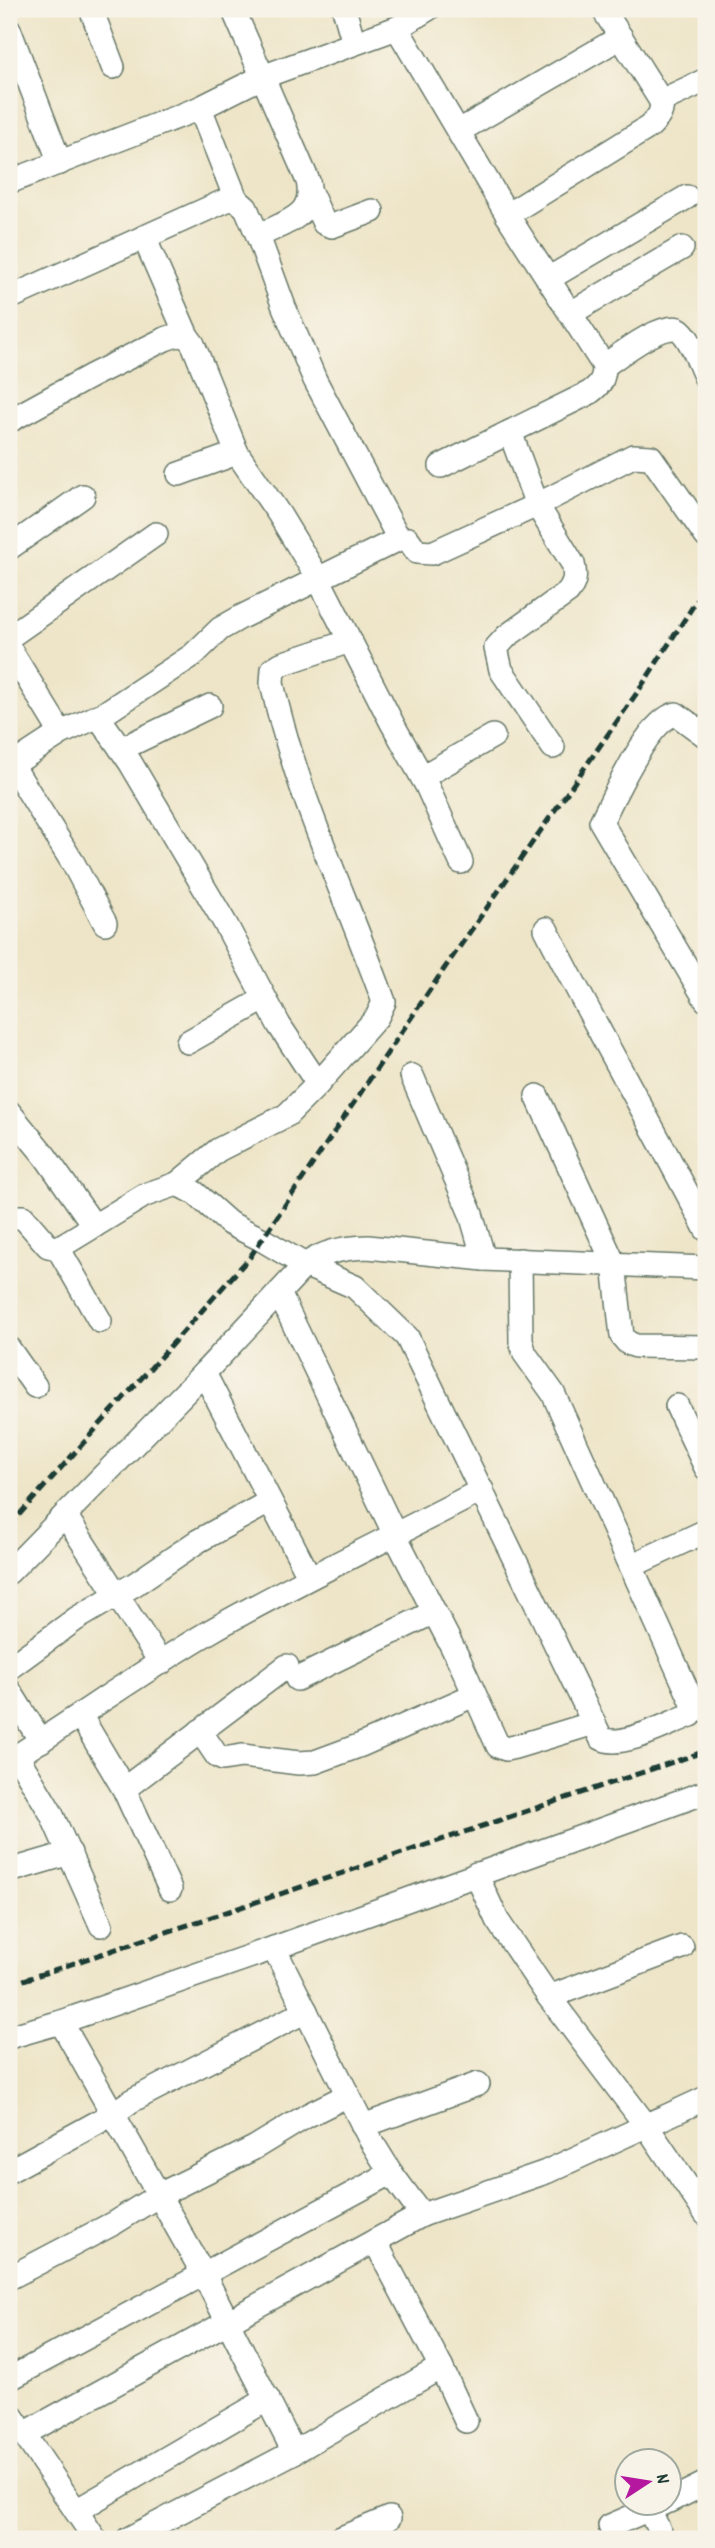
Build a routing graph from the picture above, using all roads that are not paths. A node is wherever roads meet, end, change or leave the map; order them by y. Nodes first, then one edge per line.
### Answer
1 (92, 9) edge
2 (233, 9) edge
3 (344, 9) edge
4 (428, 9) edge
5 (603, 9) edge
6 (397, 28) junction
7 (9, 29) edge
8 (621, 37) junction
9 (354, 43) junction
10 (113, 67) dead end
11 (262, 77) junction
12 (706, 80) edge
13 (661, 101) junction
14 (200, 108) junction
15 (459, 131) junction
16 (60, 163) junction
17 (9, 182) edge
18 (311, 194) junction
19 (687, 197) dead end
20 (236, 199) junction
21 (372, 211) dead end
22 (508, 215) junction
23 (258, 236) junction
24 (144, 237) junction
25 (682, 248) dead end
26 (548, 279) junction
27 (9, 298) edge
28 (570, 313) junction
29 (187, 336) junction
30 (604, 366) junction
31 (706, 378) edge
32 (9, 422) edge
33 (510, 432) junction
34 (237, 453) junction
35 (441, 466) dead end
36 (179, 474) dead end
37 (83, 496) dead end
38 (537, 505) junction
39 (156, 534) dead end
40 (706, 536) edge
41 (399, 539) junction
42 (9, 548) edge
43 (319, 580) junction
44 (9, 637) edge
45 (350, 641) junction
46 (9, 648) edge
47 (210, 706) dead end
48 (98, 716) junction
49 (61, 733) junction
50 (492, 736) dead end
51 (706, 736) edge
52 (553, 747) dead end
53 (121, 749) junction
54 (10, 766) edge
55 (422, 777) junction
56 (461, 862) dead end
57 (105, 923) dead end
58 (546, 929) dead end
59 (264, 999) junction
60 (706, 1000) edge
61 (188, 1042) dead end
62 (412, 1076) dead end
63 (318, 1084) junction
64 (537, 1096) dead end
65 (9, 1112) edge
66 (177, 1184) junction
67 (9, 1197) edge
68 (16, 1217) edge
69 (94, 1226) junction
70 (706, 1229) edge
71 (58, 1248) junction
72 (484, 1259) junction
73 (520, 1260) junction
74 (614, 1264) junction
75 (304, 1265) junction
76 (706, 1268) edge
77 (279, 1293) junction
78 (100, 1321) dead end
79 (706, 1347) edge
80 (9, 1349) edge
81 (204, 1373) junction
82 (36, 1385) dead end
83 (677, 1406) dead end
84 (706, 1468) edge
85 (482, 1490) junction
86 (269, 1502) junction
87 (65, 1515) junction
88 (706, 1531) edge
89 (396, 1536) junction
90 (631, 1566) junction
91 (9, 1572) edge
92 (309, 1576) junction
93 (117, 1594) junction
94 (434, 1612) junction
95 (161, 1663) junction
96 (9, 1668) edge
97 (9, 1690) edge
98 (474, 1695) junction
99 (80, 1715) junction
100 (594, 1723) junction
101 (200, 1731) junction
102 (41, 1741) junction
103 (13, 1759) edge
104 (124, 1789) junction
105 (706, 1791) edge
106 (70, 1853) junction
107 (9, 1871) edge
108 (475, 1874) junction
109 (170, 1889) dead end
110 (101, 1925) dead end
111 (681, 1947) dead end
112 (274, 1948) junction
113 (550, 1997) junction
114 (306, 2011) junction
115 (61, 2022) junction
116 (9, 2037) edge
117 (478, 2084) dead end
118 (348, 2095) junction
119 (706, 2098) edge
120 (113, 2114) junction
121 (363, 2126) junction
122 (648, 2127) junction
123 (9, 2171) edge
124 (391, 2173) junction
125 (696, 2180) edge
126 (159, 2195) junction
127 (706, 2214) edge
128 (422, 2215) junction
129 (375, 2241) junction
130 (204, 2275) junction
131 (9, 2278) edge
132 (229, 2322) junction
133 (441, 2367) junction
134 (9, 2379) edge
135 (268, 2399) junction
136 (9, 2412) edge
137 (466, 2421) dead end
138 (24, 2434) junction
139 (294, 2452) junction
140 (706, 2483) edge
141 (684, 2494) edge
142 (76, 2511) junction
143 (635, 2516) edge
144 (662, 2516) edge
145 (389, 2518) dead end
146 (610, 2526) dead end
147 (95, 2539) edge
148 (128, 2539) edge
149 (339, 2539) edge
150 (663, 2539) edge

1 - 10 street
2 - 11 street
3 - 9 street
4 - 6 street
5 - 8 street
6 - 9 street
6 - 15 street
7 - 16 street
8 - 13 street
8 - 15 street
9 - 11 street
11 - 14 street
11 - 18 street
12 - 13 street
13 - 22 street
14 - 16 street
14 - 20 street
15 - 22 street
16 - 17 street
18 - 21 street
18 - 23 street
19 - 26 street
20 - 23 street
20 - 24 street
22 - 26 street
23 - 41 street
24 - 27 street
24 - 29 street
25 - 28 street
26 - 28 street
28 - 30 street
29 - 32 street
29 - 34 street
30 - 31 street
30 - 33 street
33 - 35 street
33 - 38 street
34 - 36 street
34 - 43 street
37 - 42 street
38 - 40 street
38 - 41 street
38 - 52 street
39 - 44 street
41 - 43 street
43 - 45 street
43 - 48 street
45 - 55 street
45 - 63 street
46 - 49 street
47 - 53 street
48 - 49 street
48 - 53 street
49 - 54 street
50 - 55 street
51 - 60 street
53 - 59 street
54 - 57 street
55 - 56 street
58 - 70 street
59 - 61 street
59 - 63 street
62 - 72 street
63 - 66 street
64 - 74 street
65 - 69 street
66 - 69 street
66 - 75 street
67 - 68 street
68 - 71 street
69 - 71 street
71 - 78 street
72 - 73 street
72 - 75 street
73 - 74 street
73 - 90 street
74 - 76 street
74 - 79 street
75 - 77 street
75 - 85 street
77 - 81 street
77 - 89 street
80 - 82 street
81 - 86 street
81 - 87 street
83 - 84 street
85 - 89 street
85 - 100 street
86 - 92 street
86 - 93 street
87 - 91 street
87 - 93 street
88 - 90 street
89 - 92 street
89 - 94 street
90 - 100 street
92 - 95 street
93 - 95 street
93 - 96 street
94 - 98 street
94 - 101 street
95 - 99 street
97 - 102 street
98 - 100 street
98 - 101 street
99 - 102 street
99 - 104 street
101 - 104 street
102 - 103 street
103 - 106 street
104 - 109 street
105 - 108 street
106 - 107 street
106 - 110 street
108 - 112 street
108 - 113 street
111 - 113 street
112 - 114 street
112 - 115 street
113 - 122 street
114 - 118 street
114 - 120 street
115 - 116 street
115 - 120 street
117 - 121 street
118 - 121 street
118 - 126 street
119 - 122 street
120 - 123 street
120 - 126 street
121 - 124 street
122 - 125 street
122 - 128 street
124 - 128 street
124 - 130 street
125 - 127 street
126 - 130 street
126 - 131 street
128 - 129 street
129 - 132 street
129 - 133 street
130 - 132 street
130 - 134 street
132 - 135 street
132 - 138 street
133 - 137 street
133 - 139 street
135 - 139 street
135 - 142 street
136 - 138 street
138 - 142 street
139 - 148 street
140 - 141 street
142 - 147 street
143 - 146 street
144 - 150 street
145 - 149 street

